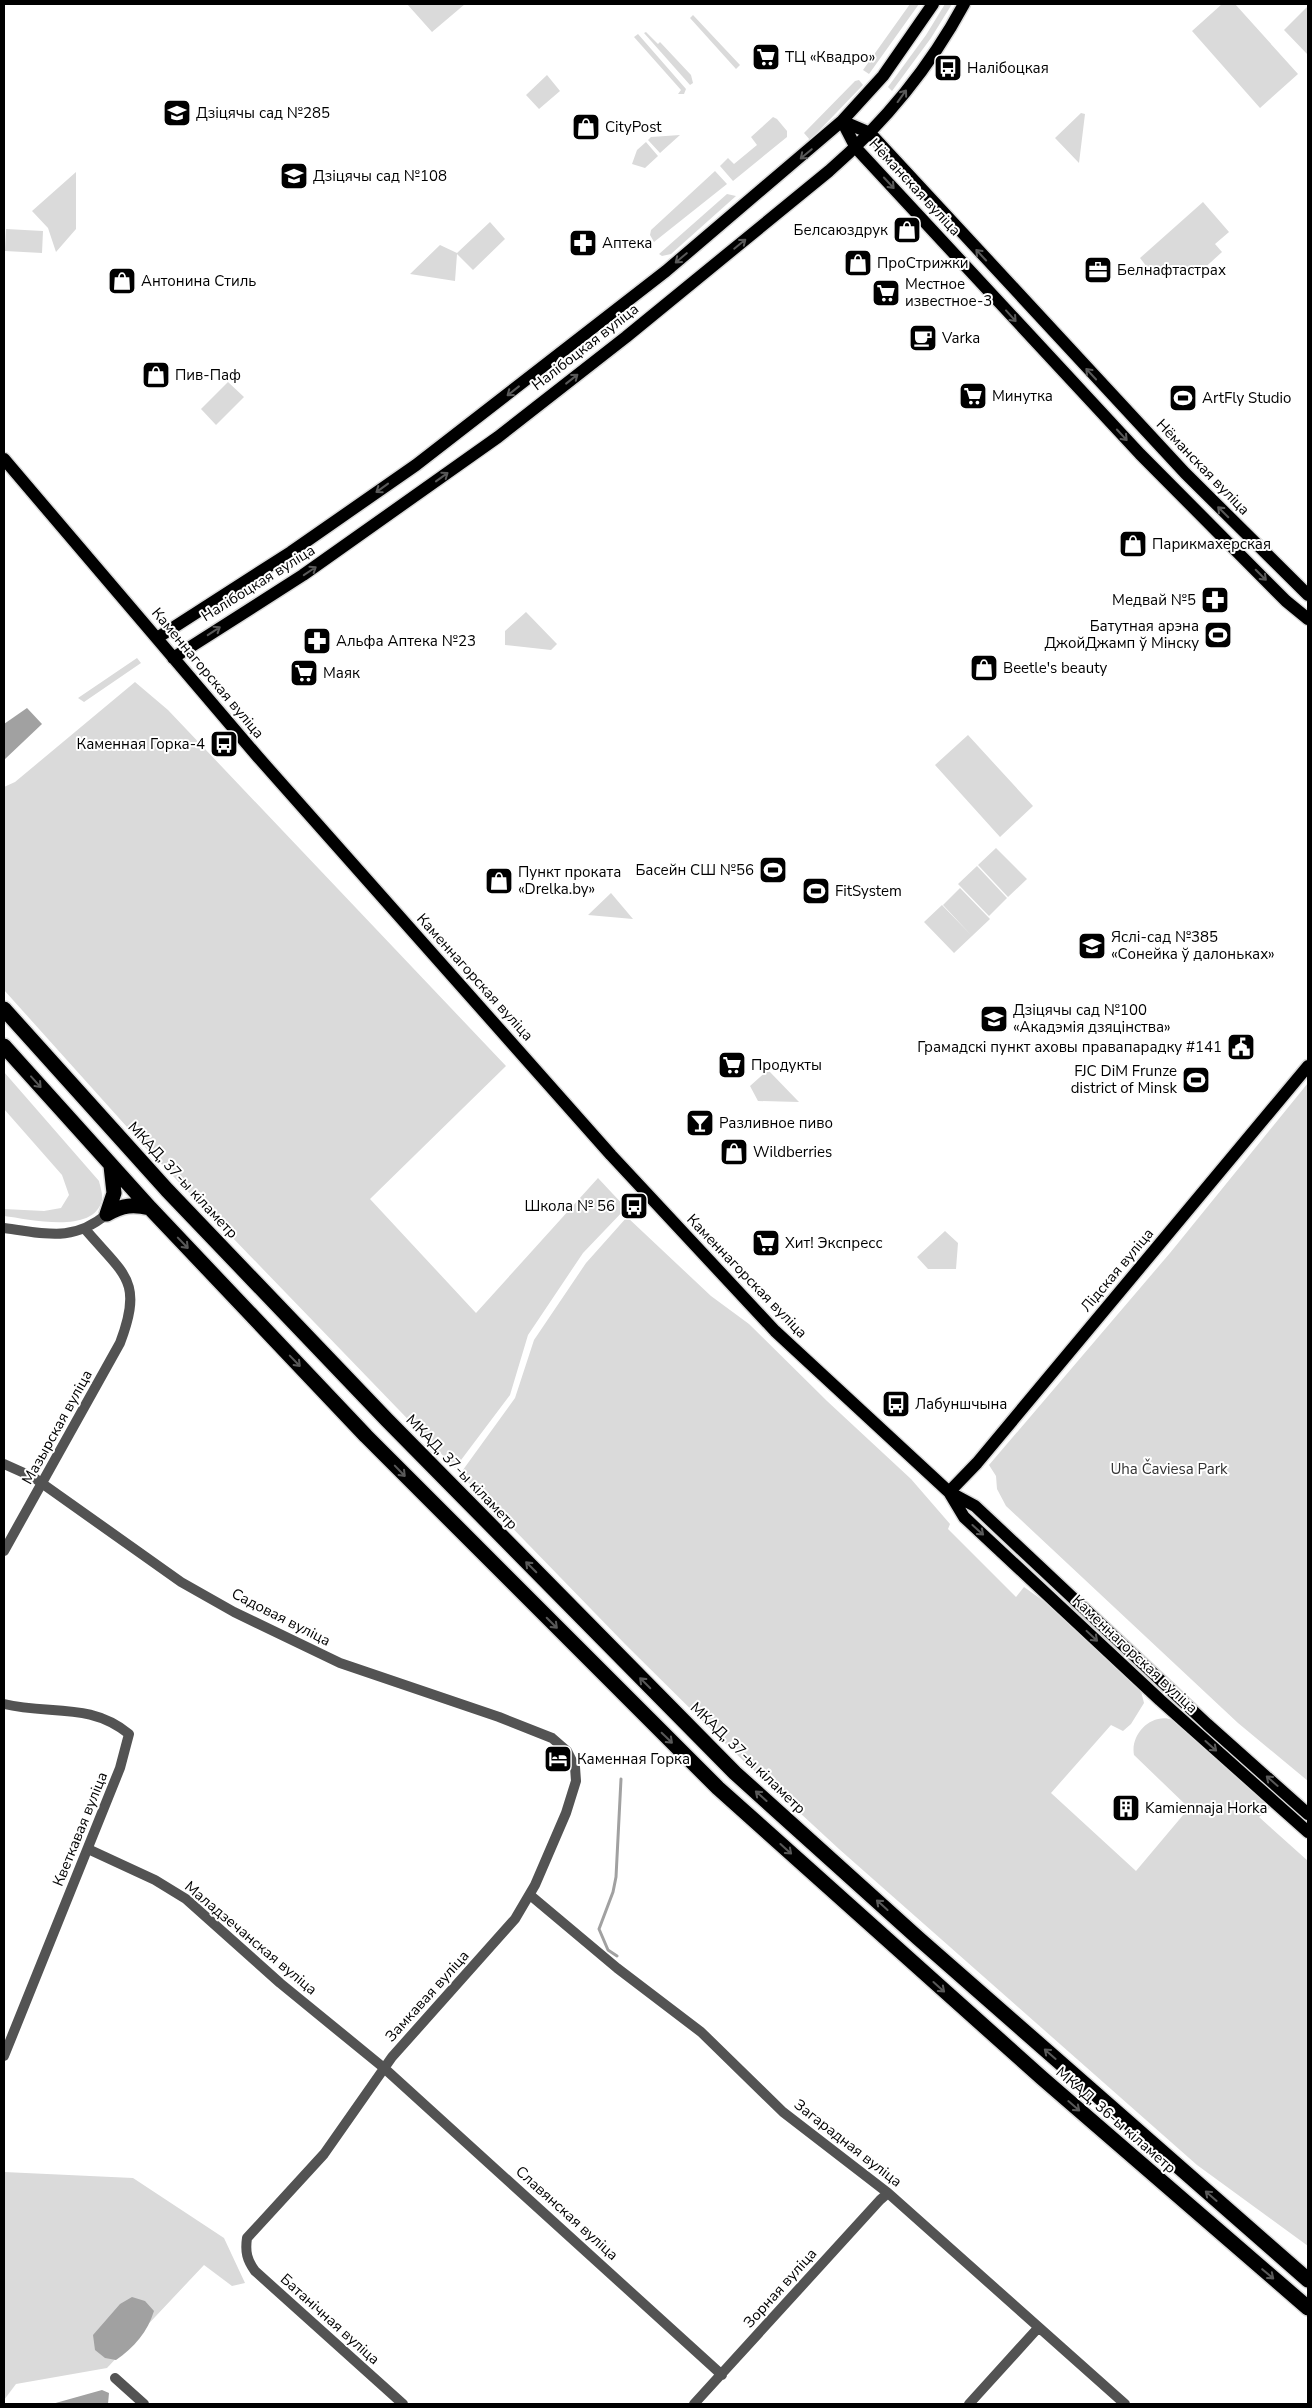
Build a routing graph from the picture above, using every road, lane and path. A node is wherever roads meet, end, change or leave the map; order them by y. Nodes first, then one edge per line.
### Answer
1 (933, 4) edge
2 (964, 4) edge
3 (842, 121) junction
4 (870, 133) junction
5 (856, 148) junction
6 (4, 459) edge
7 (1240, 528) junction
8 (1226, 540) junction
9 (1308, 595) edge
10 (1308, 619) edge
11 (157, 638) junction
12 (173, 658) junction
13 (4, 1009) edge
14 (4, 1046) edge
15 (1308, 1066) edge
16 (111, 1166) junction
17 (150, 1208) junction
18 (107, 1214) junction
19 (4, 1228) edge
20 (85, 1229) junction
21 (4, 1464) edge
22 (43, 1484) junction
23 (949, 1492) junction
24 (4, 1551) edge
25 (4, 1704) edge
26 (567, 1751) joint
27 (1308, 1814) edge
28 (1308, 1832) edge
29 (88, 1849) junction
30 (530, 1895) junction
31 (918, 1938) joint
32 (4, 2056) edge
33 (387, 2072) junction
34 (888, 2194) junction
35 (246, 2250) joint
36 (1308, 2280) edge
37 (1308, 2308) edge
38 (1038, 2328) junction
39 (722, 2375) junction
40 (115, 2378) dead end
41 (144, 2404) edge
42 (403, 2404) edge
43 (694, 2404) edge
44 (969, 2404) edge
45 (1125, 2404) edge

1 - 3 main road, Налібоцкая вуліца
4 -> 2 main road, Налібоцкая вуліца
3 - 4 main road, Нёманская вуліца
3 - 5 main road, Нёманская вуліца
3 -> 11 main road, Налібоцкая вуліца
4 - 5 main road, Налібоцкая вуліца
7 -> 4 main road, Нёманская вуліца
5 -> 8 main road, Нёманская вуліца
12 -> 5 main road, Налібоцкая вуліца
6 - 11 main road, Каменнагорская вуліца
7 - 8 main road
7 - 9 main road, Нёманская вуліца
8 -> 10 main road, Нёманская вуліца
11 - 12 main road, Каменнагорская вуліца
12 - 23 main road, Каменнагорская вуліца
31 -> 13 highway, МКАД, 37-ы кіламетр
14 -> 16 highway
15 - 23 main road, Лідская вуліца
16 - 17 highway
16 - 18 highway
17 - 18 highway
17 -> 37 highway, МКАД, 36-ы кіламетр
18 - 20 street
19 - 20 street
20 - 22 street, Мазырская вуліца
21 - 22 street, Садовая вуліца
22 - 24 street, Мазырская вуліца
22 - 26 street, Садовая вуліца
27 -> 23 main road, Каменнагорская вуліца
23 -> 28 main road, Каменнагорская вуліца
25 - 29 street, Кветкавая вуліца
26 - 30 street, Замкавая вуліца
29 - 32 street, Кветкавая вуліца
29 - 33 street, Маладзечанская вуліца
30 - 33 street, Замкавая вуліца
30 - 34 street, Загарадная вуліца
36 -> 31 highway, МКАД, 36-ы кіламетр
33 - 35 street, Замкавая вуліца
33 - 39 street, Славянская вуліца
34 - 38 street, Загарадная вуліца
34 - 39 street, Зорная вуліца
35 - 42 street, Батанічная вуліца
38 - 44 street
38 - 45 street, Загарадная вуліца
39 - 43 street, Зорная вуліца
40 - 41 street

